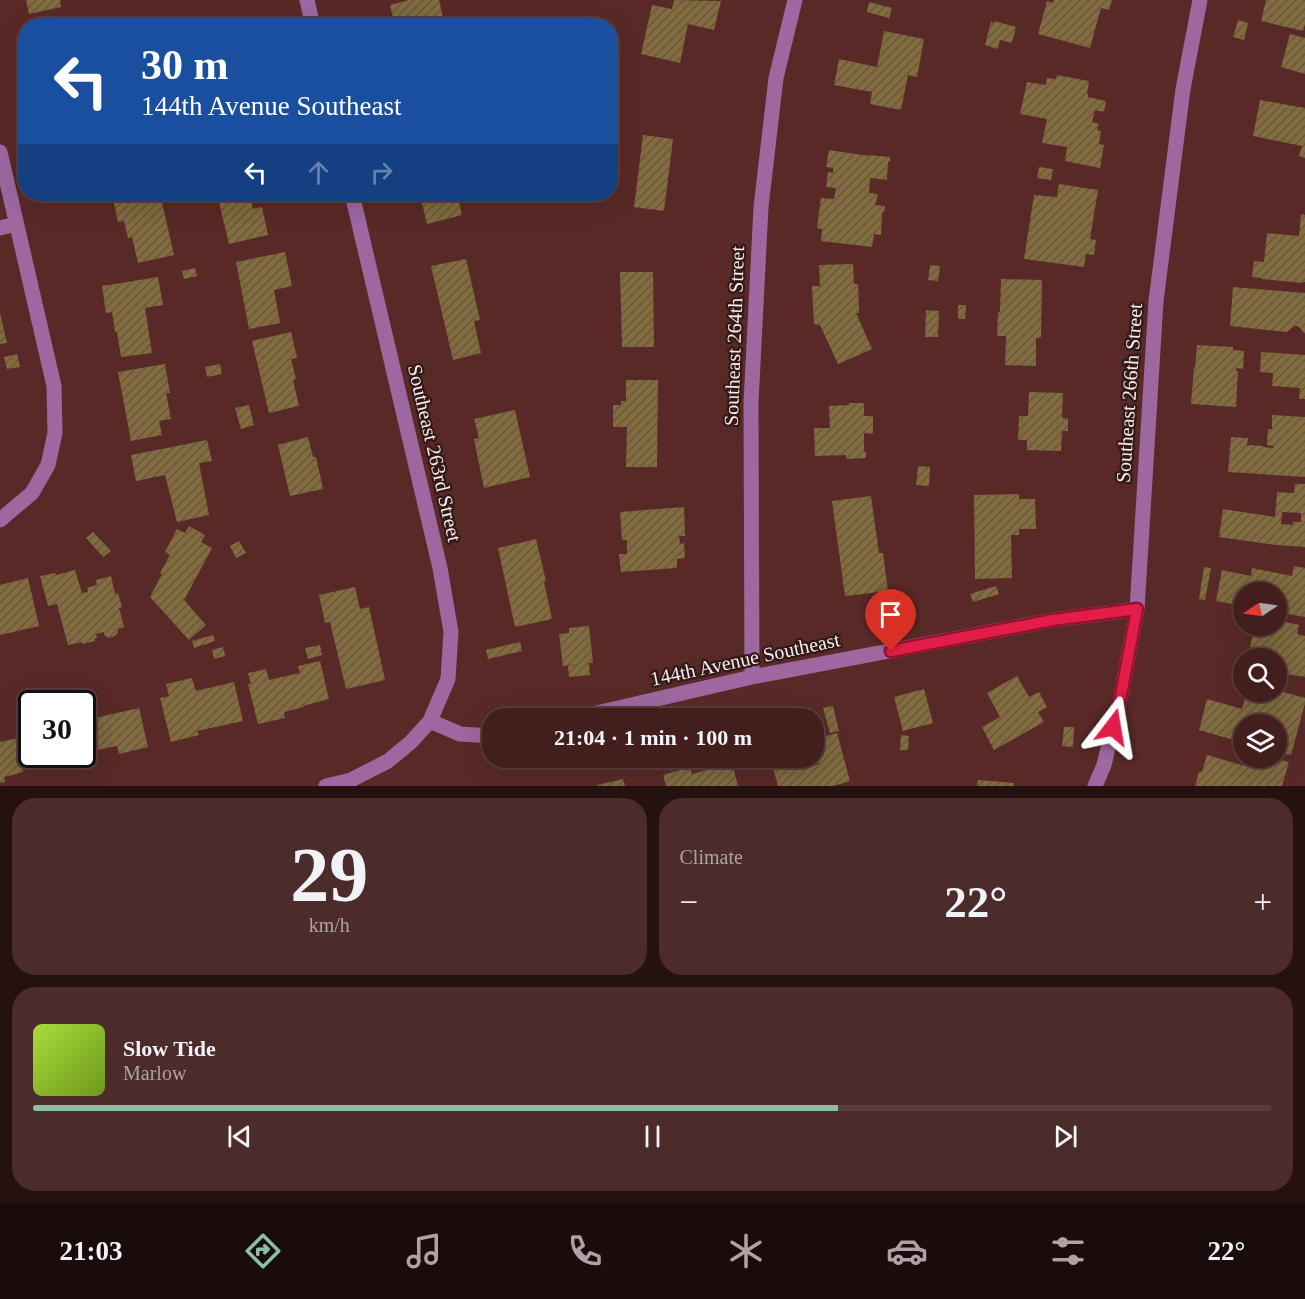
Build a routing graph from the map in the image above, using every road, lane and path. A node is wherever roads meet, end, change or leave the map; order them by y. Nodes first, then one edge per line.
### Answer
1 (307, 0) edge
2 (795, 0) edge
3 (1200, 0) edge
4 (311, 18) edge
5 (0, 152) edge
6 (354, 201) edge
7 (16, 224) junction
8 (0, 228) edge
9 (0, 520) edge
10 (1137, 609) junction
11 (752, 677) junction
12 (618, 708) edge
13 (430, 721) junction
14 (482, 735) edge
15 (326, 786) edge
16 (1095, 786) edge

1 - 4 street
2 - 11 street, Southeast 264th Street
3 - 10 street, Southeast 266th Street
5 - 7 street
6 - 13 street, Southeast 263rd Street
7 - 8 street
7 - 9 street
10 - 11 street, 144th Avenue Southeast
10 - 16 street, Southeast 266th Street
11 - 12 street, 144th Avenue Southeast
13 - 14 street
13 - 15 street

